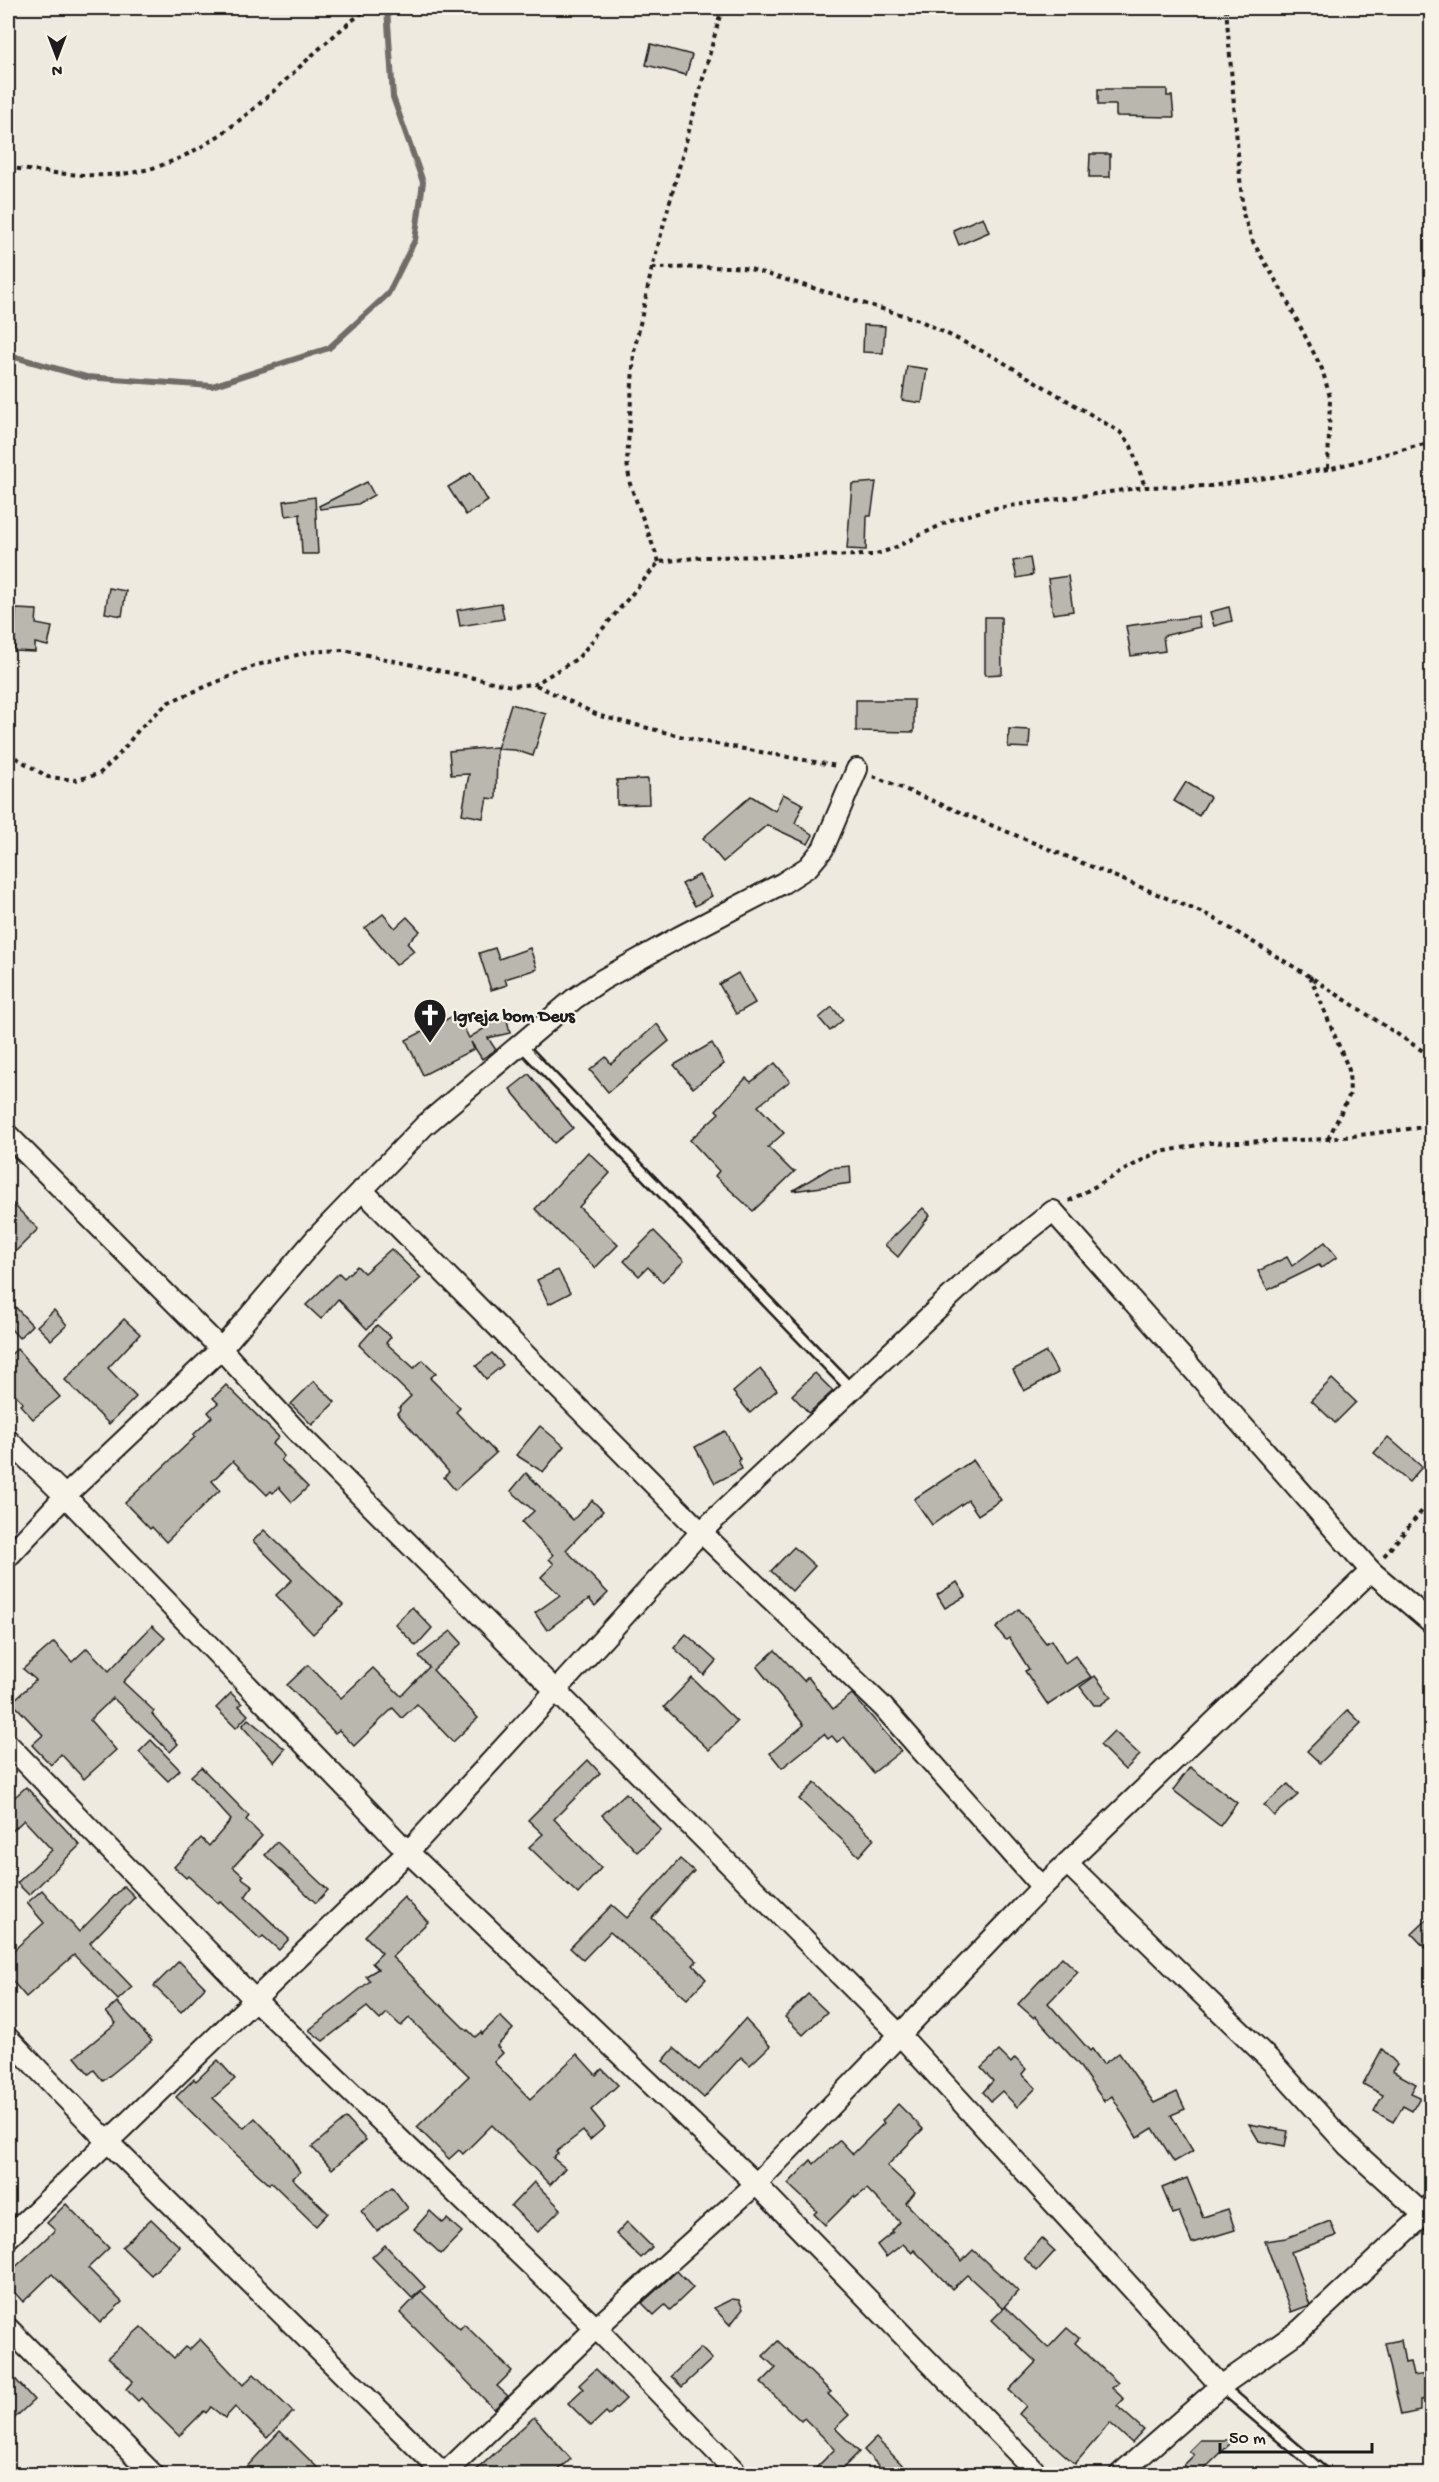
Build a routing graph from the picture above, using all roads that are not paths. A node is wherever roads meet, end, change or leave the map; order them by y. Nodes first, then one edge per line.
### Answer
1 (857, 769) road end
2 (521, 1046) junction
3 (8, 1135) edge
4 (362, 1191) junction
5 (221, 1349) junction
6 (852, 1390) junction
7 (8, 1440) edge
8 (65, 1496) junction
9 (701, 1532) junction
10 (8, 1557) edge
11 (1371, 1571) junction
12 (1431, 1623) edge
13 (555, 1692) junction
14 (8, 1744) edge
15 (408, 1852) junction
16 (1067, 1863) junction
17 (1042, 1887) junction
18 (254, 1999) junction
19 (900, 2035) junction
20 (8, 2038) edge
21 (108, 2142) junction
22 (756, 2184) junction
23 (1428, 2209) edge
24 (8, 2238) edge
25 (8, 2328) edge
26 (596, 2328) junction
27 (1221, 2386) junction
28 (153, 2475) edge
29 (444, 2475) edge
30 (738, 2475) edge
31 (1038, 2475) edge
32 (1120, 2475) edge
33 (1325, 2475) edge

1 - 2 street
2 - 4 street
2 - 6 lane
3 - 5 street
4 - 5 street
4 - 9 street
5 - 8 street
5 - 13 street
6 - 9 street
6 - 11 street
7 - 8 street
8 - 10 street
8 - 15 street
9 - 13 street
9 - 17 street
11 - 12 street
11 - 16 street
13 - 15 street
13 - 19 street
14 - 18 street
15 - 18 street
15 - 22 street
16 - 17 street
16 - 23 street
17 - 19 street
18 - 21 street
18 - 26 street
19 - 22 street
19 - 27 street
20 - 21 street
21 - 24 street
21 - 29 street
22 - 26 street
22 - 31 street
23 - 27 street
25 - 28 street
26 - 29 street
26 - 30 street
27 - 32 street
27 - 33 lane

